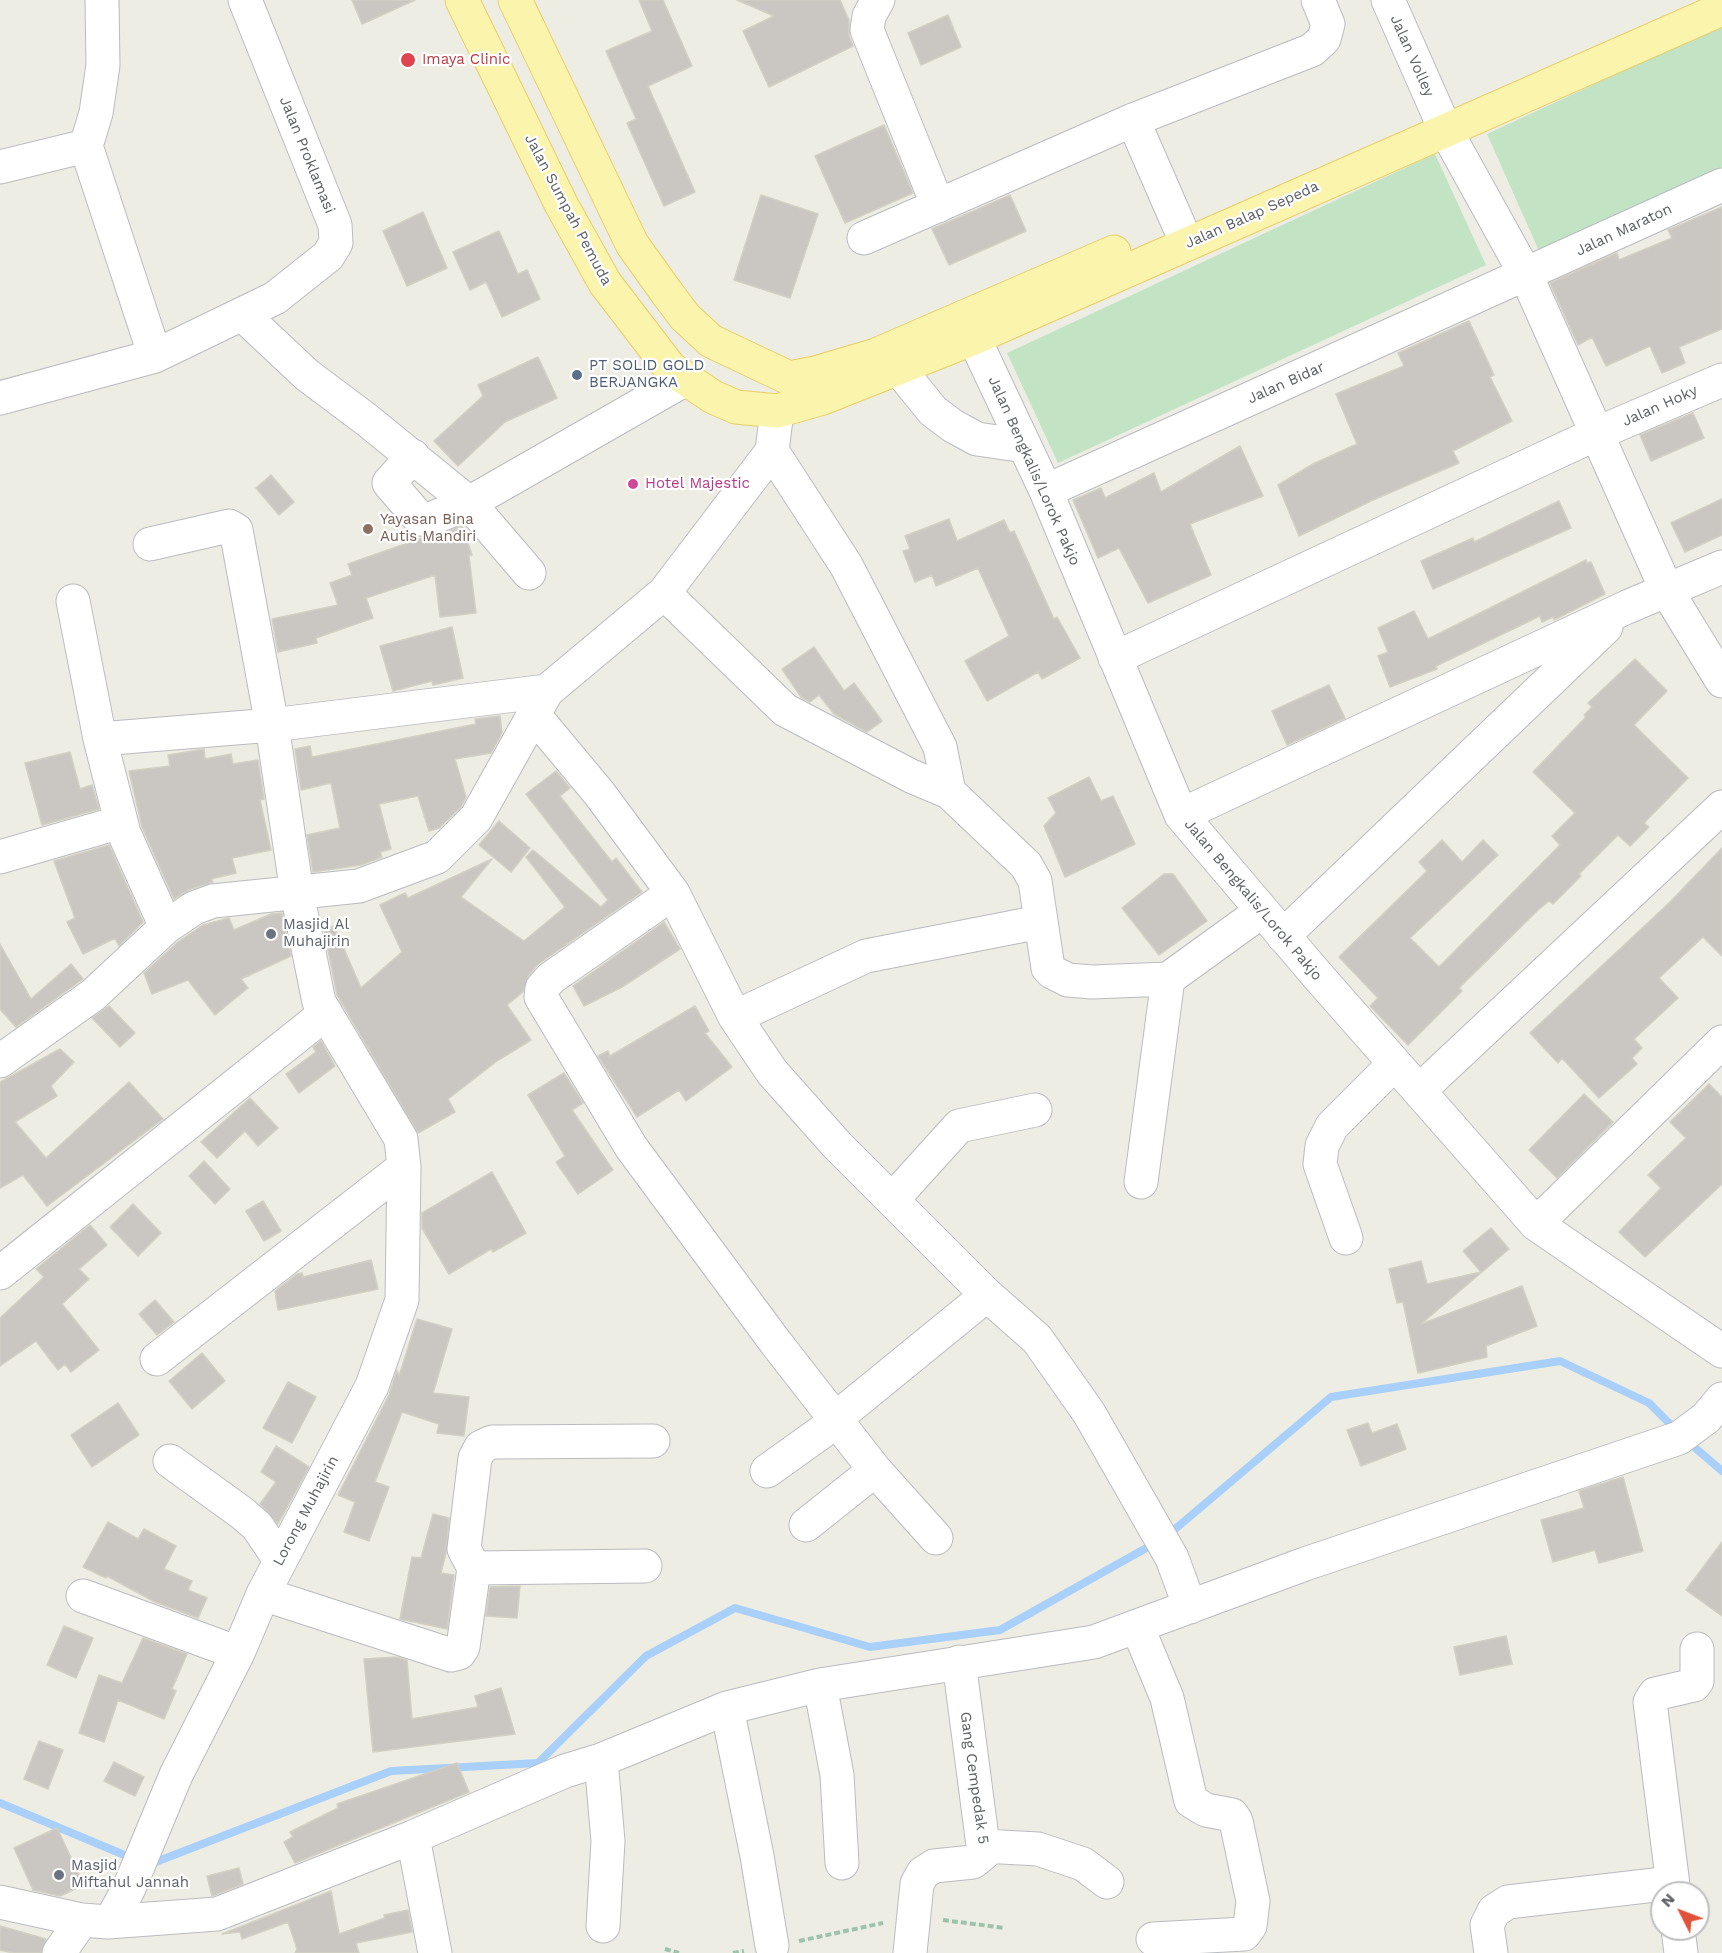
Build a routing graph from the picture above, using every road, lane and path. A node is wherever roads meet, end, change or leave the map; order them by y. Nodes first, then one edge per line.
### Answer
1 (102, 0) edge
2 (245, 0) edge
3 (462, 0) edge
4 (516, 0) edge
5 (878, 0) edge
6 (1318, 0) edge
7 (1388, 0) edge
8 (1703, 0) edge
9 (1722, 9) edge
10 (1133, 120) junction
11 (1441, 121) junction
12 (86, 146) junction
13 (0, 167) edge
14 (1722, 185) edge
15 (938, 206) junction
16 (1182, 234) junction
17 (864, 238) dead end
18 (1526, 275) junction
19 (242, 314) junction
20 (969, 328) junction
21 (155, 356) junction
22 (894, 359) junction
23 (789, 378) junction
24 (684, 380) junction
25 (1722, 380) edge
26 (0, 398) edge
27 (777, 411) junction
28 (1598, 433) junction
29 (1025, 446) junction
30 (772, 451) junction
31 (413, 456) junction
32 (1046, 491) junction
33 (470, 503) junction
34 (150, 544) dead end
35 (1722, 567) edge
36 (530, 573) dead end
37 (1667, 591) junction
38 (664, 593) junction
39 (73, 602) dead end
40 (1627, 607) junction
41 (1115, 657) junction
42 (1722, 681) edge
43 (541, 703) junction
44 (272, 725) junction
45 (100, 739) junction
46 (949, 792) junction
47 (1722, 807) edge
48 (1182, 815) junction
49 (121, 822) junction
50 (0, 857) edge
51 (297, 893) junction
52 (673, 893) junction
53 (1262, 911) junction
54 (1040, 922) junction
55 (166, 927) junction
56 (1283, 936) junction
57 (1168, 979) junction
58 (326, 1013) junction
59 (735, 1017) junction
60 (1722, 1042) edge
61 (0, 1061) edge
62 (1394, 1064) junction
63 (1419, 1091) junction
64 (1035, 1110) dead end
65 (404, 1167) junction
66 (1141, 1182) dead end
67 (893, 1199) junction
68 (1536, 1224) junction
69 (1346, 1238) dead end
70 (0, 1273) edge
71 (987, 1295) junction
72 (1722, 1351) edge
73 (157, 1359) dead end
74 (1714, 1409) edge
75 (836, 1420) junction
76 (653, 1441) dead end
77 (170, 1461) dead end
78 (875, 1470) junction
79 (767, 1472) dead end
80 (806, 1525) dead end
81 (936, 1538) dead end
82 (280, 1560) junction
83 (645, 1566) dead end
84 (474, 1568) junction
85 (262, 1594) junction
86 (83, 1596) dead end
87 (1190, 1607) junction
88 (1137, 1626) junction
89 (1697, 1649) dead end
90 (238, 1653) junction
91 (959, 1662) junction
92 (820, 1684) junction
93 (727, 1708) junction
94 (601, 1760) junction
95 (413, 1837) junction
96 (984, 1846) junction
97 (842, 1863) dead end
98 (1672, 1881) edge
99 (1107, 1882) dead end
100 (1650, 1890) edge
101 (0, 1902) edge
102 (914, 1917) junction
103 (96, 1921) junction
104 (603, 1926) dead end
105 (1005, 1928) dead end
106 (1153, 1939) dead end
107 (772, 1946) junction
108 (665, 1949) dead end
109 (59, 1953) edge
110 (435, 1953) edge
111 (679, 1953) edge
112 (733, 1953) edge
113 (910, 1953) edge
114 (1491, 1953) edge

1 - 12 street
2 - 19 street, Jalan Proklamasi
3 - 24 main road, Jalan Sumpah Pemuda
4 - 23 main road
5 - 15 street
6 - 10 street
7 - 11 street, Jalan Volley
8 - 11 main road, Jalan Balap Sepeda
9 - 11 main road, Jalan Balap Sepeda
10 - 15 street
10 - 16 street
11 - 16 main road, Jalan Balap Sepeda
11 - 18 street, Jalan Volley
12 - 13 street
12 - 21 street
14 - 18 street, Jalan Maraton
15 - 17 street
16 - 20 main road, Jalan Balap Sepeda
18 - 28 street, Jalan Volley
18 - 32 street, Jalan Bidar
19 - 21 street, Jalan Proklamasi
19 - 31 street
20 - 22 main road, Jalan Balap Sepeda
20 - 29 street, Jalan Bengkalis/Lorok Pakjo
21 - 26 street, Jalan Proklamasi
22 - 23 main road, Jalan Balap Sepeda
22 - 27 main road, Jalan Balap Sepeda
22 - 29 street
23 - 27 main road
24 - 27 main road, Jalan Sumpah Pemuda
24 - 33 street
25 - 28 street, Jalan Hoky
27 - 30 street
28 - 37 street, Jalan Volley
28 - 41 street, Jalan Hoky
29 - 32 street, Jalan Bengkalis/Lorok Pakjo
30 - 38 street
30 - 46 street
31 - 33 street
31 - 33 street
32 - 41 street, Jalan Bengkalis/Lorok Pakjo
33 - 36 street
34 - 44 street, Lorong Muhajirin
35 - 37 street
37 - 40 street
37 - 42 street, Jalan Volley
38 - 43 street
38 - 46 street
39 - 45 street
40 - 48 street
40 - 56 street
41 - 48 street, Jalan Bengkalis/Lorok Pakjo
43 - 44 street
43 - 51 street
43 - 52 street
44 - 45 street
44 - 51 street, Lorong Muhajirin
45 - 49 street
46 - 54 street
47 - 63 street
48 - 53 street, Jalan Bengkalis/Lorok Pakjo
49 - 50 street
49 - 55 street
51 - 55 street
51 - 58 street, Lorong Muhajirin
52 - 59 street
52 - 75 street
53 - 56 street, Jalan Bengkalis/Lorok Pakjo
53 - 57 street
54 - 57 street
54 - 59 street
55 - 61 street
56 - 62 street, Jalan Bengkalis/Lorok Pakjo
57 - 66 street
58 - 65 street, Lorong Muhajirin
58 - 70 street
59 - 67 street
60 - 68 street
62 - 63 street, Jalan Bengkalis/Lorok Pakjo
62 - 69 street
63 - 68 street, Jalan Bengkalis/Lorok Pakjo
64 - 67 street
65 - 73 street
65 - 82 street, Lorong Muhajirin
67 - 71 street
68 - 72 street, Jalan Bengkalis/Lorok Pakjo
71 - 75 street
71 - 87 street
74 - 87 street
75 - 78 street
75 - 79 street
76 - 84 street
77 - 82 street
78 - 80 street
78 - 81 street
82 - 85 street, Lorong Muhajirin
83 - 84 street
84 - 85 street
85 - 90 street, Lorong Muhajirin
86 - 90 street
87 - 88 street
88 - 91 street
88 - 106 street
89 - 98 street
90 - 103 street, Lorong Muhajirin
91 - 92 street
91 - 96 street, Gang Cempedak 5
92 - 93 street
92 - 97 street
93 - 94 street
93 - 107 street
94 - 95 street
94 - 104 street
95 - 103 street
95 - 110 street
96 - 99 street
96 - 102 street, Gang Cempedak 5
100 - 114 street
101 - 103 street
102 - 105 path
102 - 107 path
102 - 113 street, Gang Cempedak 5
103 - 109 street, Lorong Muhajirin
107 - 112 path
108 - 111 path

